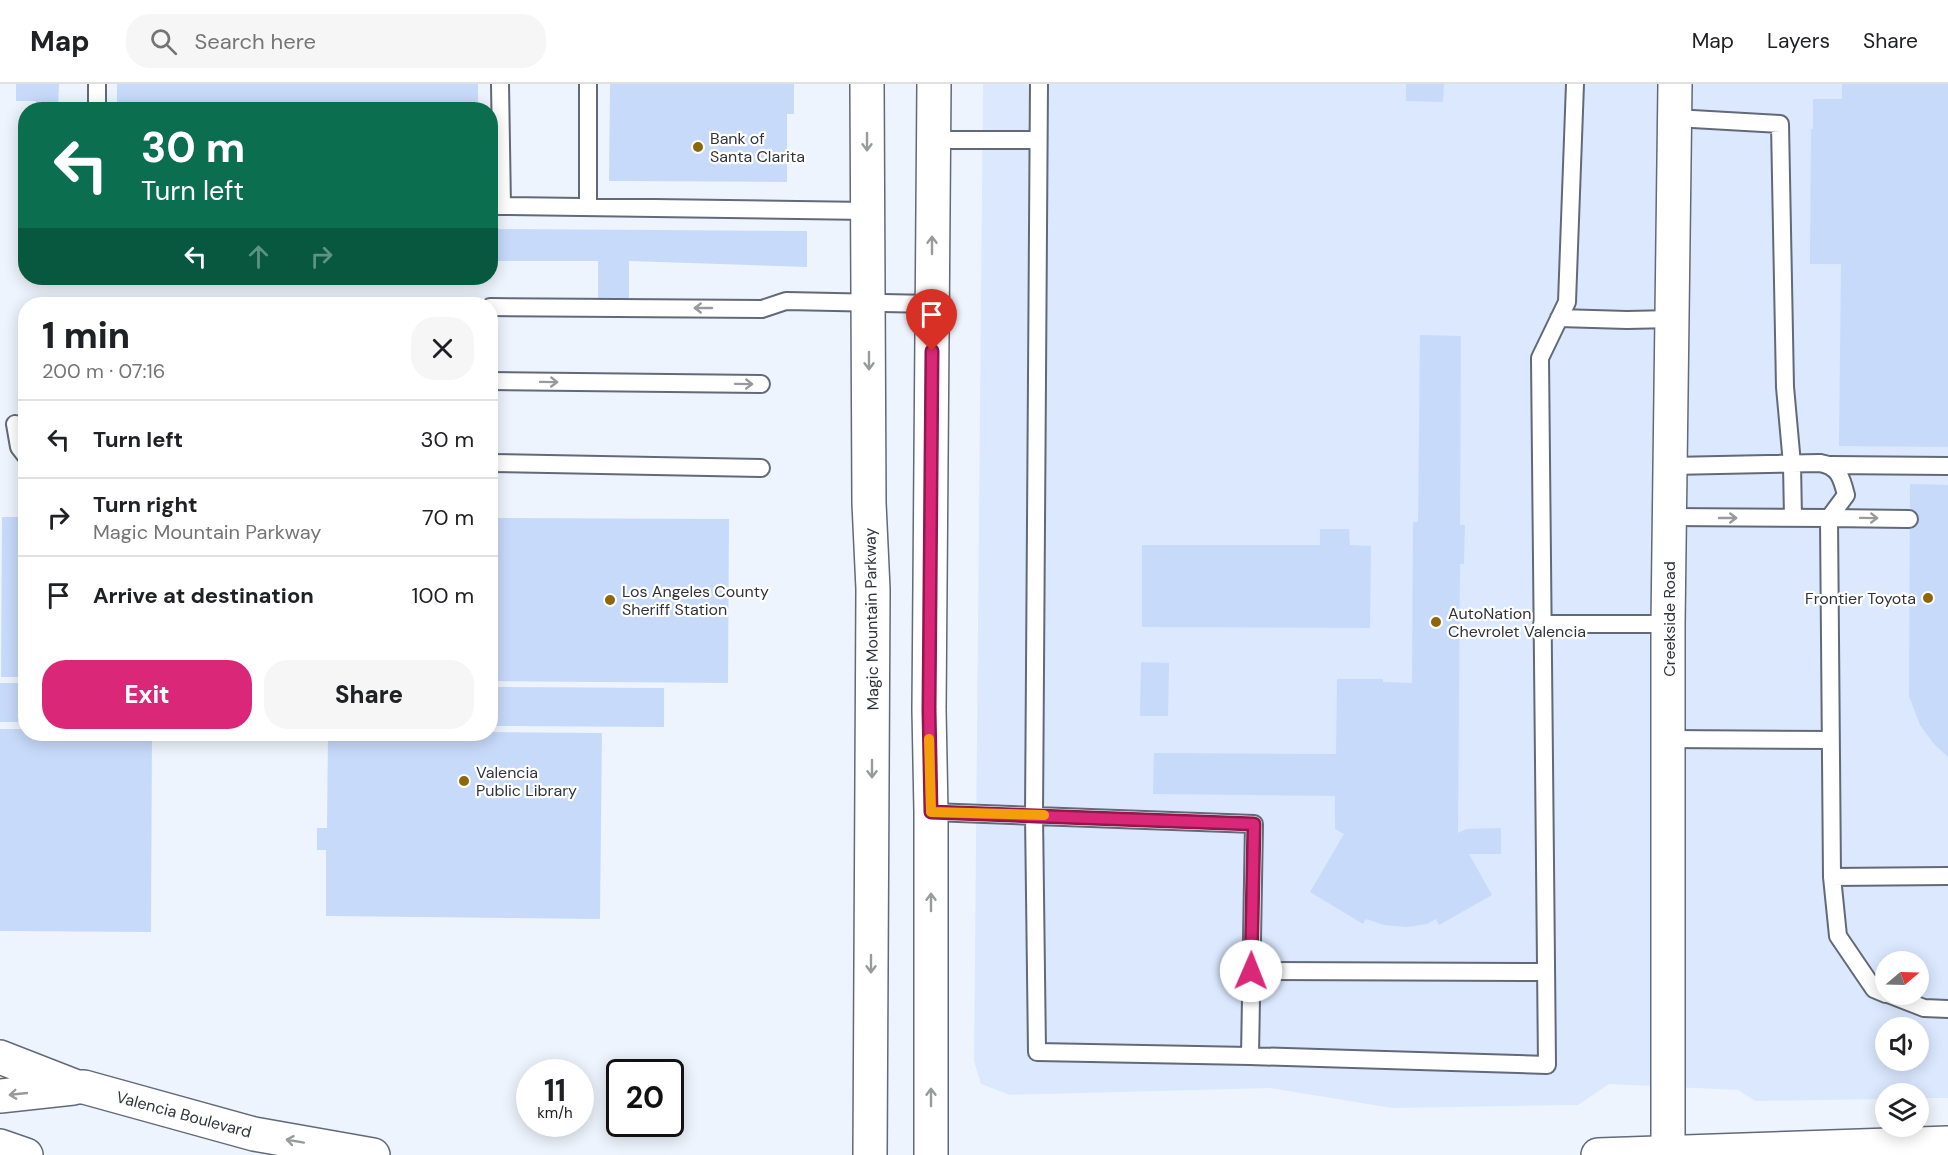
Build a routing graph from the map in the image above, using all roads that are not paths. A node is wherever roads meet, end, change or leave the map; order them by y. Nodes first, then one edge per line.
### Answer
1 (97, 84) edge
2 (500, 84) edge
3 (588, 84) edge
4 (867, 84) edge
5 (934, 84) edge
6 (1039, 84) edge
7 (1575, 84) edge
8 (1675, 84) edge
9 (97, 102) edge
10 (1675, 118) junction
11 (1038, 140) junction
12 (933, 141) junction
13 (498, 145) edge
14 (498, 206) edge
15 (588, 207) junction
16 (868, 211) junction
17 (869, 303) junction
18 (932, 304) junction
19 (498, 307) edge
20 (1559, 318) junction
21 (1672, 319) junction
22 (498, 381) edge
23 (760, 384) dead end
24 (15, 424) dead end
25 (18, 438) edge
26 (498, 463) edge
27 (1792, 464) junction
28 (1830, 465) junction
29 (1671, 466) junction
30 (1948, 466) edge
31 (761, 468) dead end
32 (1670, 517) junction
33 (1793, 518) junction
34 (1830, 518) junction
35 (1909, 519) dead end
36 (1542, 624) junction
37 (1668, 624) junction
38 (1668, 739) junction
39 (1830, 740) junction
40 (931, 812) junction
41 (1034, 814) junction
42 (1948, 876) edge
43 (1832, 877) junction
44 (1251, 971) junction
45 (1546, 972) junction
46 (1875, 989) edge
47 (1916, 1005) edge
48 (1948, 1009) edge
49 (1250, 1056) junction
50 (0, 1057) edge
51 (77, 1087) junction
52 (0, 1096) edge
53 (1948, 1143) edge
54 (0, 1146) edge
55 (1668, 1153) edge
56 (27, 1155) edge
57 (373, 1155) edge
58 (870, 1155) edge
59 (931, 1155) edge
60 (1598, 1155) edge

1 - 9 lane
2 - 13 lane
3 - 15 lane
4 -> 16 main road, Magic Mountain Parkway
5 - 12 main road
6 - 11 lane
7 - 20 lane
8 - 10 main road, Creekside Road
10 - 21 main road, Creekside Road
10 - 27 lane
11 - 12 lane
11 - 41 lane
18 -> 12 main road
14 - 15 lane
15 - 16 lane
16 - 17 main road, Magic Mountain Parkway
17 - 18 lane
17 -> 19 lane
17 -> 58 main road, Magic Mountain Parkway
18 - 40 main road
20 - 21 lane
20 - 36 lane
21 - 29 main road, Creekside Road
22 -> 23 lane
24 - 25 lane
26 - 31 lane
27 - 28 lane
27 - 29 lane
27 - 33 lane
28 - 30 lane
28 - 34 lane
29 - 32 main road, Creekside Road
32 -> 33 lane
32 - 37 main road, Creekside Road
33 - 34 lane
34 -> 35 lane
34 - 39 lane
36 - 37 lane
36 - 45 lane
37 - 38 main road, Creekside Road
38 - 39 lane
38 - 55 main road, Creekside Road
39 - 43 lane
40 - 41 lane
59 -> 40 main road
41 - 44 lane
41 - 49 lane
42 - 43 lane
43 - 46 lane
44 - 45 lane
44 - 49 lane
45 - 49 lane
47 - 48 lane
50 - 51 main road, Valencia Boulevard
51 -> 52 main road
57 -> 51 main road, Valencia Boulevard
53 - 55 main road
54 - 56 main road
55 - 60 main road

